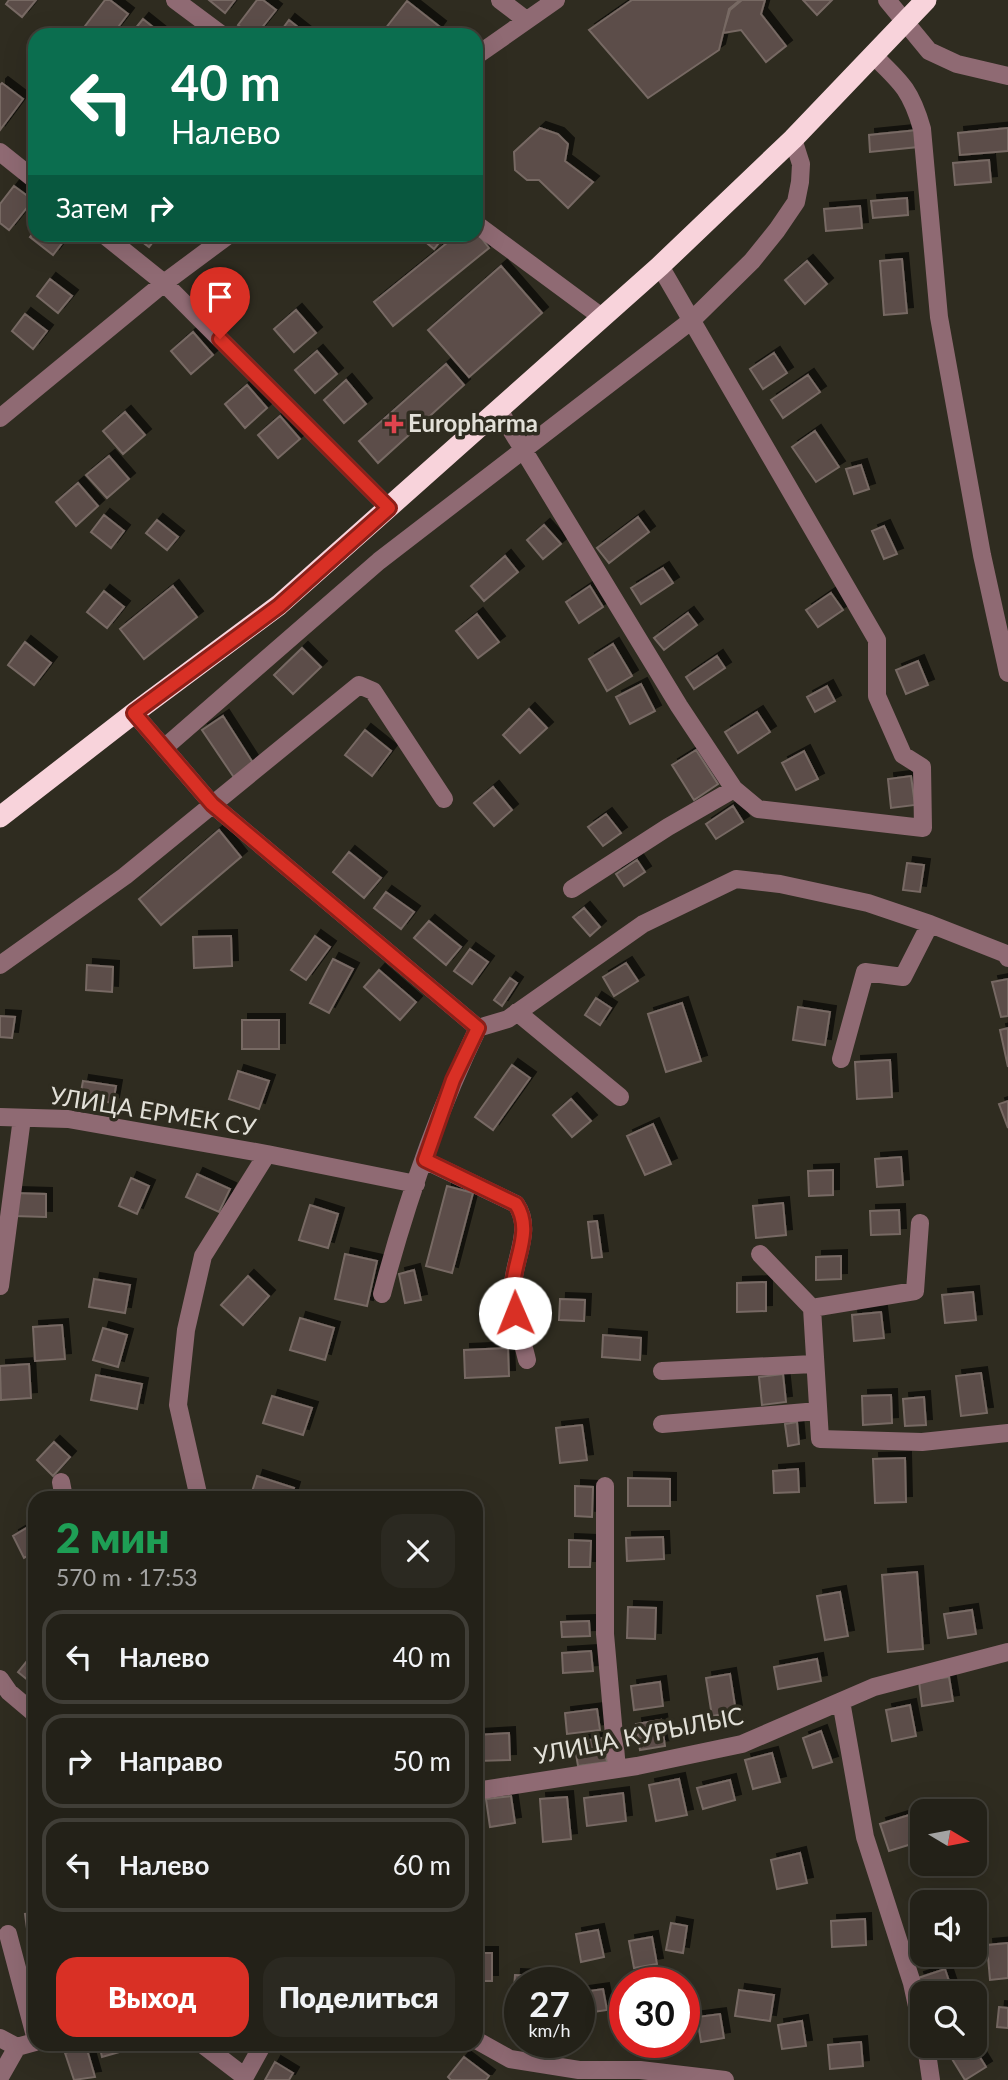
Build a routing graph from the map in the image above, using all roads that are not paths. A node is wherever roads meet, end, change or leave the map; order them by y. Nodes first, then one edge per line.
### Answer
1 (176, 0) edge
2 (500, 0) edge
3 (556, 0) edge
4 (887, 0) edge
5 (926, 0) edge
6 (526, 20) junction
7 (904, 22) junction
8 (213, 28) edge
9 (483, 51) edge
10 (873, 55) junction
11 (1008, 76) edge
12 (793, 139) junction
13 (0, 152) edge
14 (28, 174) edge
15 (483, 229) edge
16 (113, 242) edge
17 (219, 242) edge
18 (660, 267) junction
19 (164, 283) junction
20 (603, 318) junction
21 (692, 320) junction
22 (499, 410) junction
23 (0, 417) edge
24 (524, 450) junction
25 (389, 508) junction
26 (1008, 673) edge
27 (134, 713) junction
28 (164, 748) junction
29 (734, 789) junction
30 (444, 799) dead end
31 (212, 804) junction
32 (0, 817) edge
33 (572, 889) dead end
34 (930, 924) junction
35 (1008, 958) edge
36 (0, 965) edge
37 (517, 1012) junction
38 (478, 1028) junction
39 (841, 1059) dead end
40 (620, 1097) dead end
41 (0, 1117) edge
42 (22, 1118) junction
43 (267, 1154) junction
44 (425, 1160) junction
45 (416, 1184) junction
46 (920, 1223) dead end
47 (760, 1254) dead end
48 (0, 1286) edge
49 (382, 1294) dead end
50 (812, 1308) junction
51 (527, 1360) dead end
52 (814, 1364) junction
53 (662, 1371) dead end
54 (818, 1411) junction
55 (662, 1424) dead end
56 (1008, 1433) edge
57 (605, 1486) dead end
58 (198, 1491) edge
59 (1008, 1652) edge
60 (0, 1679) edge
61 (841, 1701) junction
62 (28, 1708) edge
63 (617, 1769) junction
64 (483, 1790) edge
65 (8, 1934) dead end
66 (911, 1981) edge
67 (28, 2012) edge
68 (0, 2038) edge
69 (28, 2043) edge
70 (483, 2044) edge
71 (18, 2048) junction
72 (211, 2051) edge
73 (259, 2051) edge
74 (928, 2058) edge
75 (0, 2077) edge
76 (244, 2078) edge
77 (725, 2080) edge
78 (931, 2080) edge

1 - 8 street
2 - 6 street
3 - 6 street
4 - 7 street
5 - 7 highway
6 - 9 street
7 - 10 highway
7 - 11 street
10 - 12 highway
10 - 26 street
12 - 18 highway
12 - 21 street
13 - 14 street
15 - 20 street
16 - 19 street
17 - 19 street
18 - 20 highway
18 - 21 street
19 - 23 street
19 - 25 street
20 - 22 highway
21 - 24 street
21 - 29 street
22 - 24 street
22 - 25 highway
24 - 28 street
24 - 29 street
25 - 27 highway
27 - 28 street
27 - 32 highway
28 - 31 street
29 - 33 street
30 - 31 street
31 - 36 street
31 - 38 street
34 - 35 street
34 - 37 street
34 - 39 street
37 - 38 street
37 - 40 street
38 - 44 street
41 - 42 street, УЛИЦА ЕРМЕК СУ
42 - 43 street, УЛИЦА ЕРМЕК СУ
42 - 48 street
43 - 45 street
43 - 58 street, УЛИЦА ЕРМЕК СУ
44 - 45 street
44 - 51 street
45 - 49 street
46 - 50 street
47 - 50 street
50 - 52 street
52 - 53 street
52 - 54 street
54 - 55 street
54 - 56 street
57 - 63 street
59 - 61 street, УЛИЦА КУРЫЛЫС
60 - 62 street
61 - 63 street, УЛИЦА КУРЫЛЫС
61 - 66 street
63 - 64 street, УЛИЦА КУРЫЛЫС
65 - 67 street
68 - 71 street
69 - 71 street
70 - 77 street
71 - 75 street
72 - 76 street
73 - 76 street
74 - 78 street

